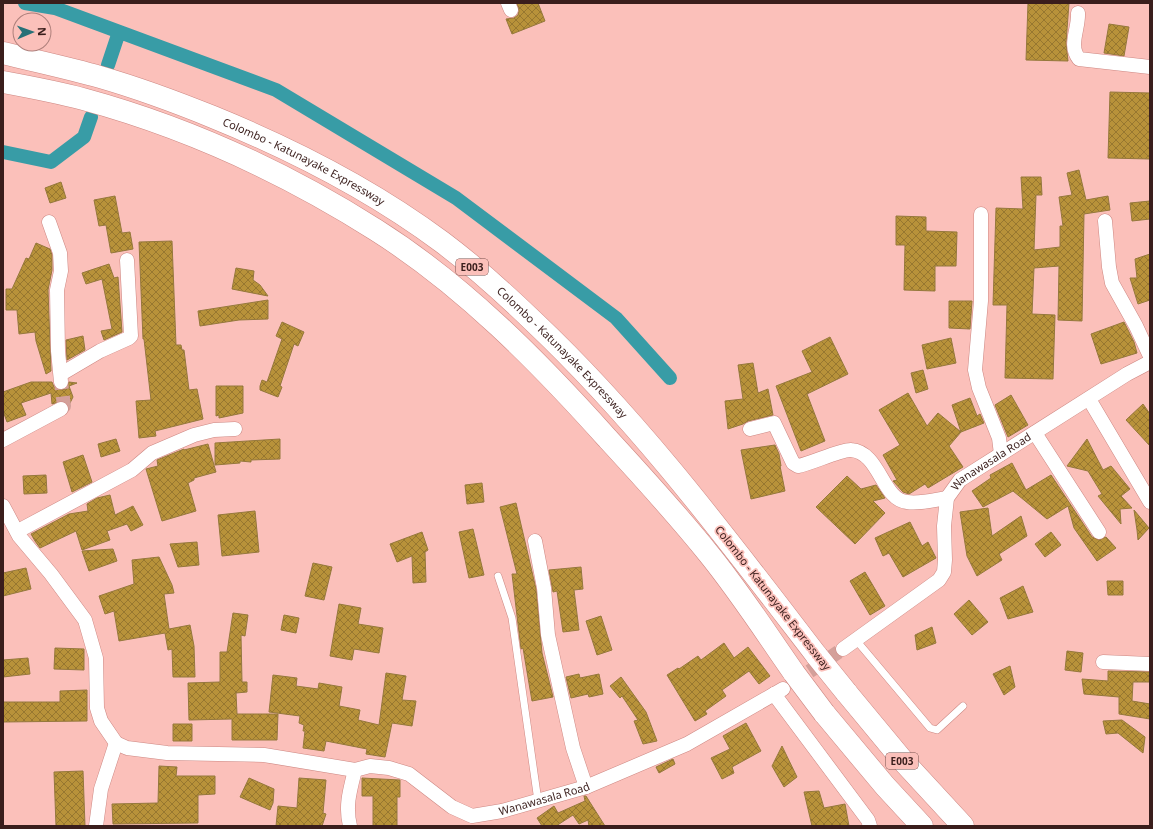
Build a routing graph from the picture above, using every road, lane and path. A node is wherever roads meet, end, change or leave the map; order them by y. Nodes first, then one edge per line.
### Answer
1 (1078, 13) dead end
2 (3, 53) edge
3 (1150, 67) edge
4 (3, 82) edge
5 (981, 214) dead end
6 (1105, 221) dead end
7 (50, 222) dead end
8 (127, 260) dead end
9 (1150, 356) edge
10 (1150, 362) edge
11 (1089, 399) junction
12 (61, 409) dead end
13 (235, 429) dead end
14 (750, 429) dead end
15 (1035, 433) junction
16 (3, 440) edge
17 (1001, 454) junction
18 (947, 498) junction
19 (1150, 502) edge
20 (3, 506) edge
21 (18, 532) junction
22 (1099, 532) dead end
23 (535, 541) dead end
24 (498, 576) dead end
25 (856, 640) junction
26 (843, 649) tunnel mouth
27 (1103, 662) dead end
28 (1150, 664) edge
29 (784, 685) junction
30 (963, 706) dead end
31 (116, 743) junction
32 (356, 770) junction
33 (586, 787) junction
34 (538, 801) junction
35 (96, 826) edge
36 (350, 826) edge
37 (870, 826) edge
38 (922, 826) edge
39 (963, 826) edge

1 - 3 street
2 - 39 highway, Colombo - Katunayake Expressway / E003, bridge
4 - 29 highway, Colombo - Katunayake Expressway / E003
5 - 17 street
6 - 9 street
7 - 8 street
10 - 11 street, Wanawasala Road
11 - 15 street, Wanawasala Road
11 - 19 street
12 - 16 street
13 - 21 street
14 - 18 street
15 - 17 street, Wanawasala Road
15 - 22 street
17 - 18 street, Wanawasala Road
18 - 25 street, Wanawasala Road
20 - 21 street
21 - 31 street
23 - 33 street
24 - 34 lane
25 - 26 street, Wanawasala Road
25 - 30 lane
27 - 28 street
29 - 33 street, Wanawasala Road
29 - 37 street
29 - 38 highway, Colombo - Katunayake Expressway / E003, bridge
31 - 32 street, Wanawasala Road
31 - 35 street
32 - 34 street, Wanawasala Road
32 - 36 street
33 - 34 street, Wanawasala Road

